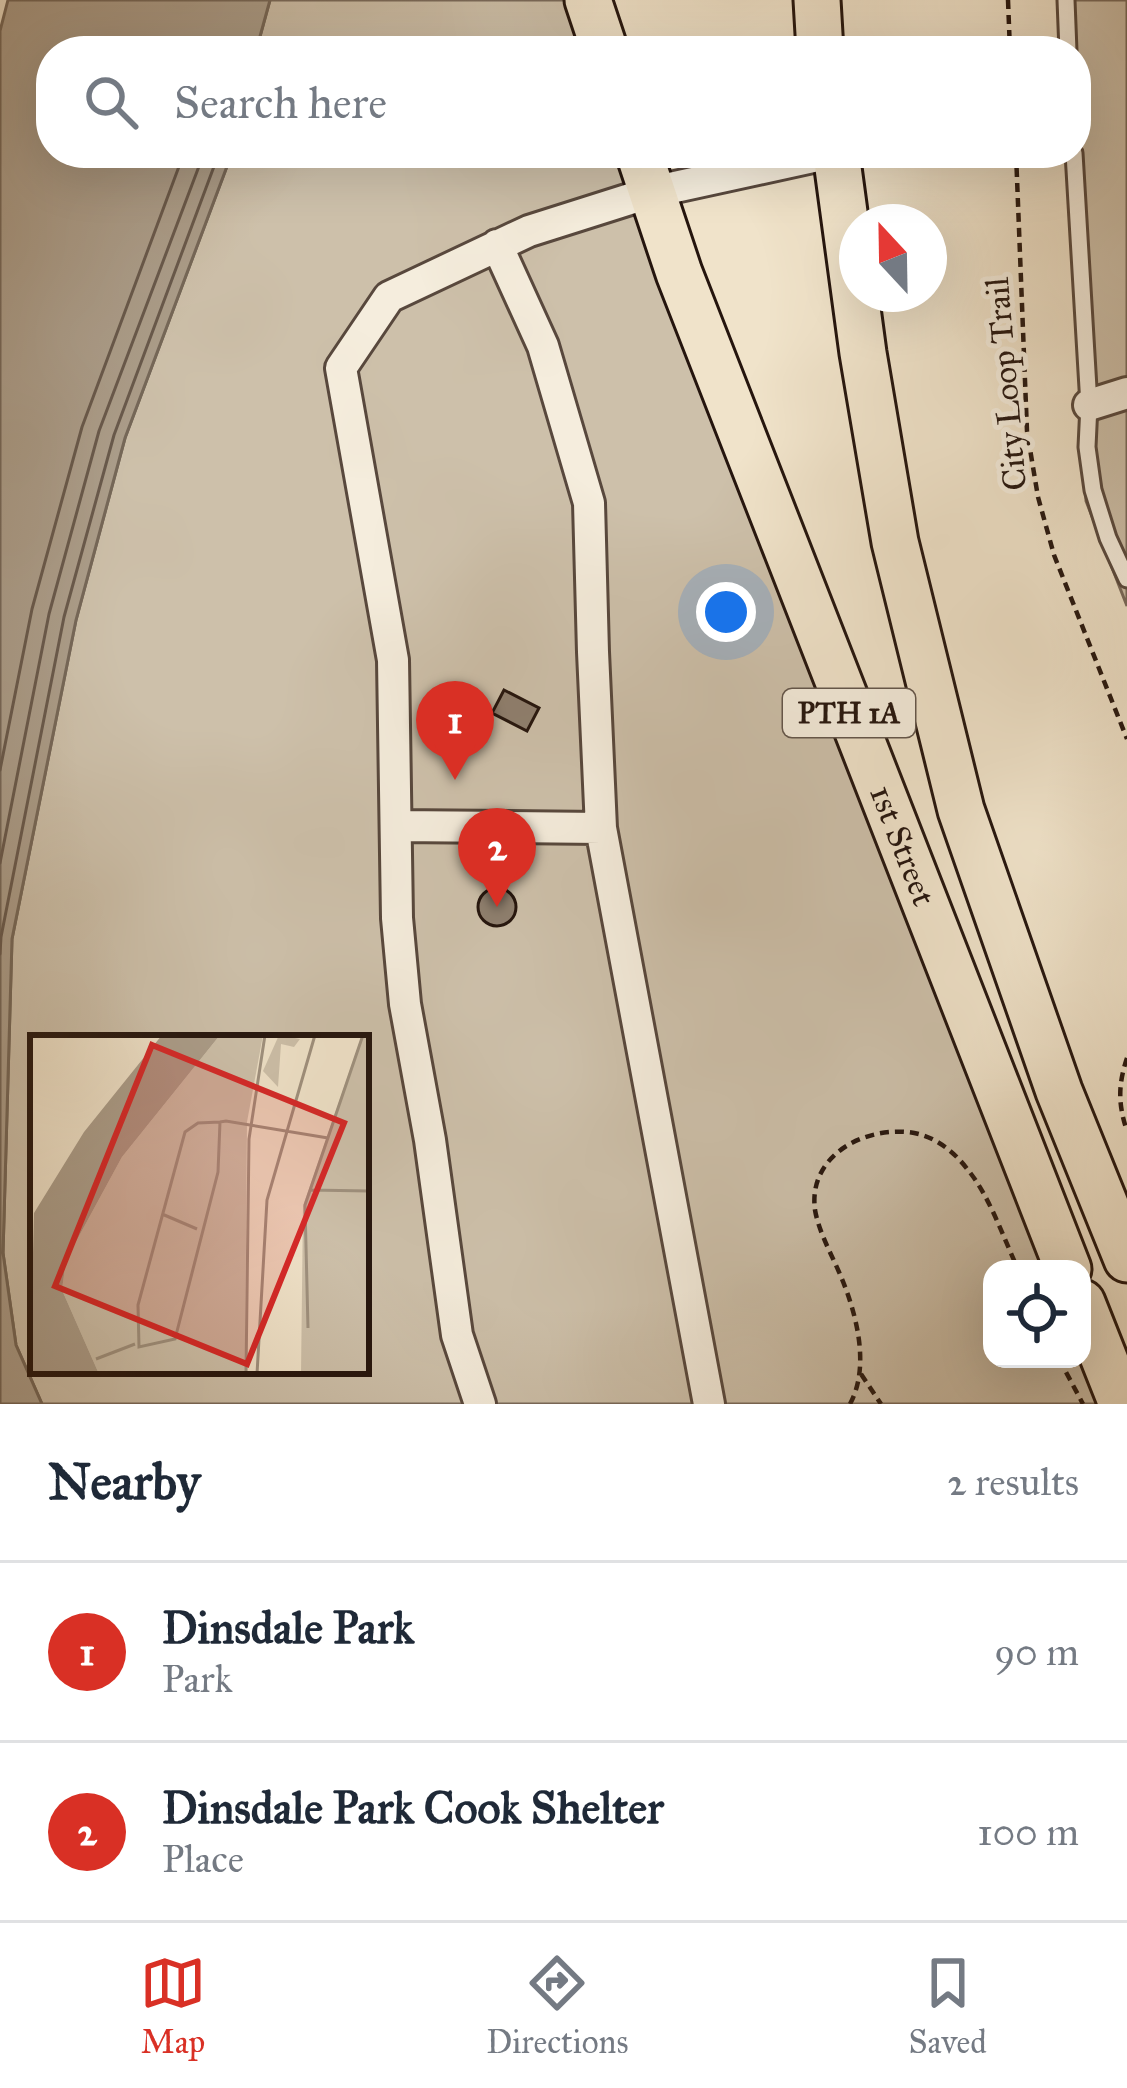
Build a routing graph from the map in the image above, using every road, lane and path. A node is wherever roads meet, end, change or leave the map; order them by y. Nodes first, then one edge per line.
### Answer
1 (588, 0) edge
2 (817, 0) edge
3 (1008, 0) edge
4 (1066, 0) edge
5 (600, 36) edge
6 (819, 36) edge
7 (1009, 36) edge
8 (1067, 36) edge
9 (692, 168) edge
10 (835, 168) edge
11 (1017, 168) edge
12 (1075, 168) edge
13 (645, 173) edge
14 (496, 245) junction
15 (1127, 393) edge
16 (1090, 405) junction
17 (1127, 579) edge
18 (1127, 739) edge
19 (396, 826) junction
20 (601, 828) junction
21 (1127, 1058) edge
22 (1127, 1131) edge
23 (1127, 1259) edge
24 (1014, 1260) edge
25 (1064, 1260) edge
26 (1091, 1326) edge
27 (1064, 1368) edge
28 (860, 1372) junction
29 (480, 1404) edge
30 (709, 1404) edge
31 (850, 1404) edge
32 (881, 1404) edge
33 (1083, 1404) edge
34 (1122, 1404) edge

1 - 5 main road
2 - 6 main road
3 - 7 path
4 - 8 lane
9 - 13 street
10 - 23 main road, 1st Street / PTH 1A
11 - 18 path, City Loop Trail
12 - 16 lane
13 - 14 street
13 - 25 main road, 1st Street / PTH 1A
14 - 19 street
14 - 20 street
15 - 16 street
16 - 17 lane
19 - 20 street
19 - 29 street
20 - 30 street
21 - 22 path
24 - 28 path
26 - 34 main road
27 - 33 path
28 - 31 path
28 - 32 path

